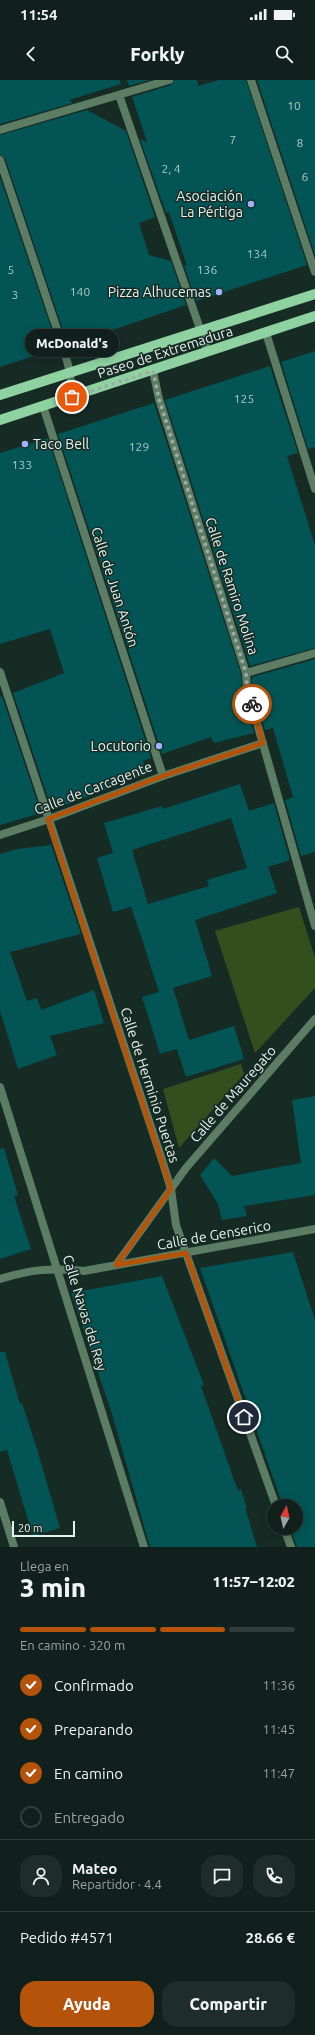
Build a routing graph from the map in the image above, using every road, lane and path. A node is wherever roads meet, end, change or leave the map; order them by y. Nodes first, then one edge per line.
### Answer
1 (169, 80) edge
2 (251, 80) edge
3 (119, 95) junction
4 (0, 130) edge
5 (0, 160) edge
6 (315, 272) edge
7 (315, 294) edge
8 (315, 316) edge
9 (201, 331) junction
10 (266, 333) junction
11 (208, 352) junction
12 (153, 371) junction
13 (70, 372) junction
14 (0, 395) edge
15 (72, 397) junction
16 (43, 406) junction
17 (0, 420) edge
18 (312, 469) edge
19 (315, 488) edge
20 (315, 653) edge
21 (0, 672) edge
22 (246, 673) junction
23 (263, 743) junction
24 (163, 776) junction
25 (48, 819) junction
26 (0, 835) edge
27 (315, 926) edge
28 (315, 1019) edge
29 (0, 1088) edge
30 (171, 1189) junction
31 (314, 1232) edge
32 (186, 1253) junction
33 (116, 1265) junction
34 (57, 1268) junction
35 (0, 1279) edge
36 (274, 1499) edge
37 (0, 1502) edge
38 (287, 1535) edge
39 (14, 1547) edge
40 (144, 1547) edge
41 (291, 1547) edge

1 - 3 street
2 - 6 street
3 - 4 street
3 - 9 street
5 - 13 street
7 - 9 main road, Paseo de Extremadura
8 - 10 main road, Paseo de Extremadura
9 - 11 street
9 - 13 main road, Paseo de Extremadura
10 - 11 main road, Paseo de Extremadura
10 - 18 street
11 - 12 main road, Paseo de Extremadura
12 - 15 main road, Paseo de Extremadura
12 - 22 street, Calle de Ramiro Molina
13 - 14 main road, Paseo de Extremadura
13 - 15 street
15 - 16 main road, Paseo de Extremadura
16 - 17 main road, Paseo de Extremadura
16 - 24 street, Calle de Juan Antón
18 - 19 street
20 - 22 street
21 - 25 street, Calle de Herminio Puertas
22 - 23 street, Calle de Ramiro Molina
23 - 24 street, Calle de Carcagente
23 - 27 street, Calle de Ramiro Molina
24 - 25 street, Calle de Carcagente
25 - 26 street, Calle de Carcagente
25 - 30 street, Calle de Herminio Puertas
28 - 30 street, Calle de Mauregato
29 - 34 street, Calle Navas del Rey
30 - 32 street, Calle de Herminio Puertas
30 - 33 street, Calle de Mauregato
31 - 32 street, Calle de Genserico
32 - 33 street, Calle de Genserico
32 - 36 street, Calle de Herminio Puertas
33 - 34 street, Calle de Genserico
34 - 35 street, Calle de Genserico
34 - 40 street, Calle Navas del Rey
37 - 39 street
38 - 41 street

